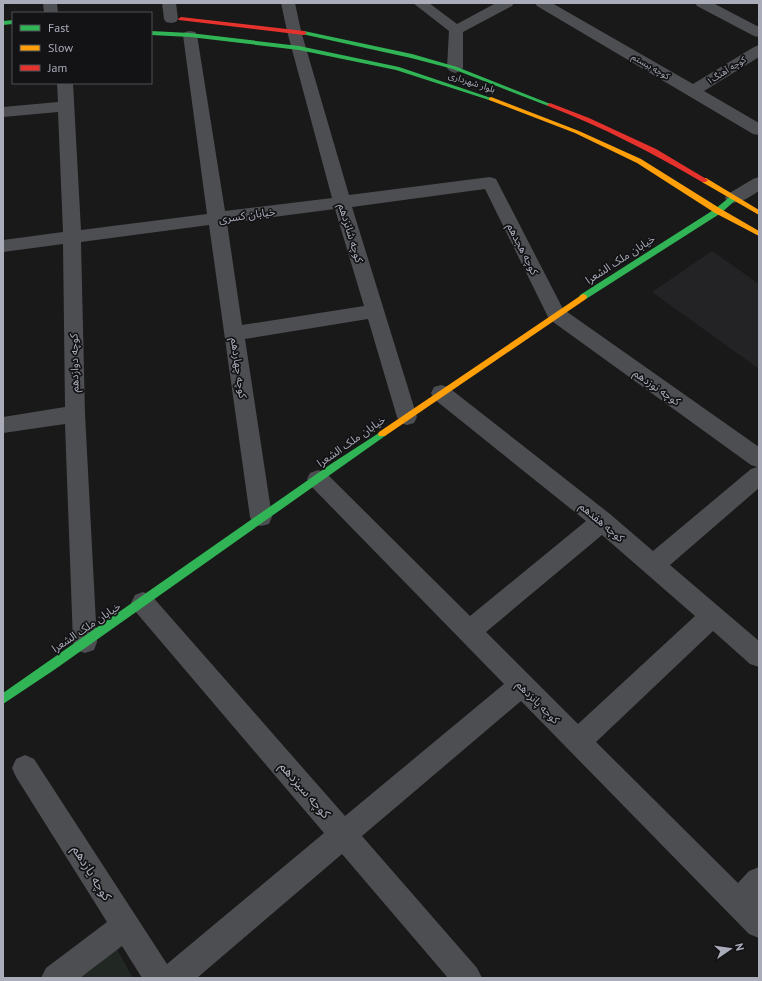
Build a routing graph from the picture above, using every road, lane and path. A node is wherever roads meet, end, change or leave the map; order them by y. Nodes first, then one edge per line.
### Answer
1 (169, 3) edge
2 (288, 3) edge
3 (420, 3) edge
4 (507, 3) edge
5 (542, 3) edge
6 (702, 3) edge
7 (167, 19) joint
8 (456, 30) junction
9 (294, 31) junction
10 (152, 33) edge
11 (759, 33) edge
12 (190, 35) junction
13 (299, 48) junction
14 (759, 50) edge
15 (456, 68) junction
16 (65, 84) edge
17 (693, 91) junction
18 (66, 106) junction
19 (3, 112) edge
20 (759, 130) edge
21 (490, 183) joint
22 (759, 183) edge
23 (734, 198) junction
24 (342, 202) junction
25 (718, 211) junction
26 (759, 214) edge
27 (217, 219) junction
28 (759, 234) edge
29 (72, 237) junction
30 (3, 246) edge
31 (375, 311) junction
32 (556, 314) junction
33 (234, 333) junction
34 (441, 393) junction
35 (75, 414) junction
36 (407, 417) junction
37 (3, 425) edge
38 (759, 459) edge
39 (759, 475) edge
40 (318, 479) junction
41 (261, 517) junction
42 (602, 521) junction
43 (653, 565) junction
44 (143, 603) junction
45 (712, 616) junction
46 (469, 632) junction
47 (85, 642) junction
48 (759, 656) edge
49 (521, 685) junction
50 (3, 700) edge
51 (578, 742) junction
52 (25, 768) dead end
53 (343, 834) junction
54 (759, 880) edge
55 (738, 903) junction
56 (759, 924) edge
57 (125, 926) junction
58 (56, 978) edge
59 (159, 978) edge
60 (174, 978) edge
61 (467, 978) edge

1 - 7 street
2 - 9 street, کوچه شانزدهم
3 - 8 street
4 - 8 street
5 - 17 street, کوچه بیستم
6 - 11 street
7 - 9 main road, بلوار شهرداری
8 - 15 street
9 - 13 street, کوچه شانزدهم
9 - 15 main road, بلوار شهرداری
10 - 12 main road, بلوار شهرداری
12 - 13 main road, بلوار شهرداری
12 - 27 street, کوچه چهاردهم
13 - 24 street, کوچه شانزدهم
13 - 25 main road, بلوار شهرداری
14 - 17 street, کوچه آهنگ۱
15 - 23 main road, بلوار شهرداری
16 - 18 street, کوچه دوازدهم
17 - 20 street, کوچه بیستم
18 - 19 street
18 - 29 street, کوچه دوازدهم
21 - 24 street, خیابان کسری
21 - 32 street, کوچه هجدهم
22 - 23 street
23 - 25 main road, خیابان ملک الشعرا
23 - 26 main road, بلوار شهرداری
24 - 27 street, خیابان کسری
24 - 31 street, کوچه شانزدهم
25 - 28 main road, بلوار شهرداری
25 - 32 main road, خیابان ملک الشعرا
27 - 29 street, خیابان کسری
27 - 33 street, کوچه چهاردهم
29 - 30 street, خیابان کسری
29 - 35 street, کوچه دوازدهم
31 - 33 street
31 - 36 street, کوچه شانزدهم
32 - 34 main road, خیابان ملک الشعرا
32 - 38 street, کوچه نوزدهم
33 - 41 street, کوچه چهاردهم
34 - 36 main road, خیابان ملک الشعرا
34 - 42 street, کوچه هفدهم
35 - 37 street
35 - 47 street, کوچه دوازدهم
36 - 40 main road, خیابان ملک الشعرا
39 - 43 street
40 - 41 main road, خیابان ملک الشعرا
40 - 46 street, کوچه پانزدهم
41 - 44 main road, خیابان ملک الشعرا
42 - 43 street, کوچه هفدهم
42 - 46 street
43 - 45 street, کوچه هفدهم
44 - 47 main road, خیابان ملک الشعرا
44 - 53 street, کوچه سیزدهم
45 - 48 street, کوچه هفدهم
45 - 51 street
46 - 49 street, کوچه پانزدهم
47 - 50 main road, خیابان ملک الشعرا
49 - 51 street, کوچه پانزدهم
49 - 53 street
51 - 55 street, کوچه پانزدهم
52 - 57 street, کوچه یازدهم
53 - 60 street
53 - 61 street, کوچه سیزدهم
54 - 55 street
55 - 56 street, کوچه پانزدهم
57 - 58 street
57 - 59 street, کوچه یازدهم

